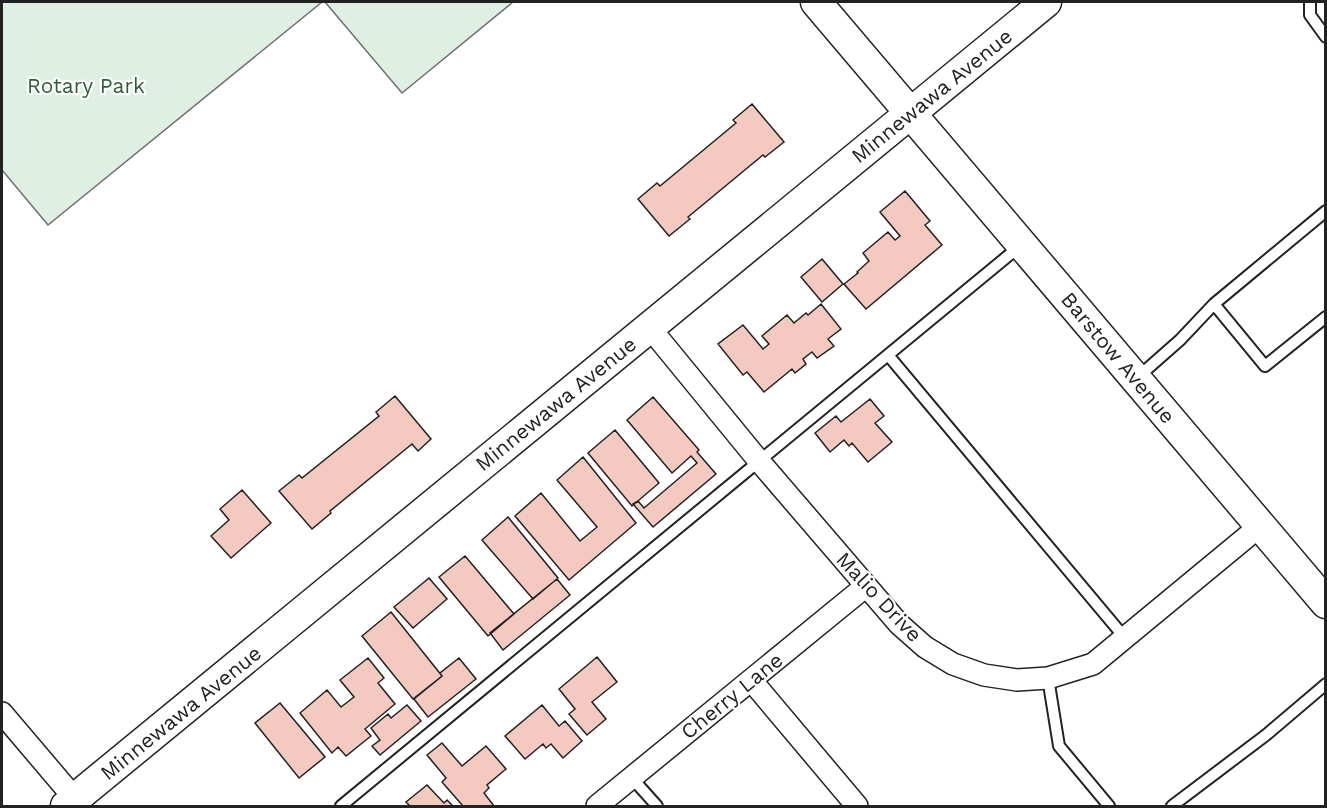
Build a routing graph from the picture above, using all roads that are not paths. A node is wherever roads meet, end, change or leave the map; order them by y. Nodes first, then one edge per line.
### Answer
1 (816, 2) edge
2 (1046, 2) edge
3 (1310, 2) edge
4 (1326, 37) edge
5 (910, 113) junction
6 (1326, 211) edge
7 (1022, 244) junction
8 (1214, 304) junction
9 (1326, 317) edge
10 (650, 328) junction
11 (888, 355) junction
12 (1135, 380) junction
13 (759, 461) junction
14 (1260, 526) junction
15 (866, 586) junction
16 (1325, 602) edge
17 (1125, 638) junction
18 (1048, 678) junction
19 (751, 680) junction
20 (1326, 684) edge
21 (2, 713) edge
22 (632, 778) junction
23 (74, 804) edge
24 (340, 807) edge
25 (597, 807) edge
26 (657, 807) edge
27 (857, 807) edge
28 (1109, 807) edge
29 (1172, 807) edge

1 - 5 main road, Barstow Avenue
2 - 5 main road, Minnewawa Avenue
3 - 4 lane
5 - 7 main road, Barstow Avenue
5 - 10 main road, Minnewawa Avenue
6 - 8 lane
7 - 11 lane
7 - 12 main road, Barstow Avenue
8 - 9 lane
8 - 12 lane
10 - 13 street, Malio Drive
10 - 23 main road, Minnewawa Avenue
11 - 13 lane
11 - 17 lane
12 - 14 main road, Barstow Avenue
13 - 15 street, Malio Drive
13 - 24 lane
14 - 16 main road, Barstow Avenue
14 - 17 street, Malio Drive
15 - 18 street, Malio Drive
15 - 19 street, Cherry Lane
17 - 18 street, Malio Drive
18 - 28 lane
19 - 22 street, Cherry Lane
19 - 27 street
20 - 29 lane
21 - 23 street
22 - 25 street, Cherry Lane
22 - 26 lane

